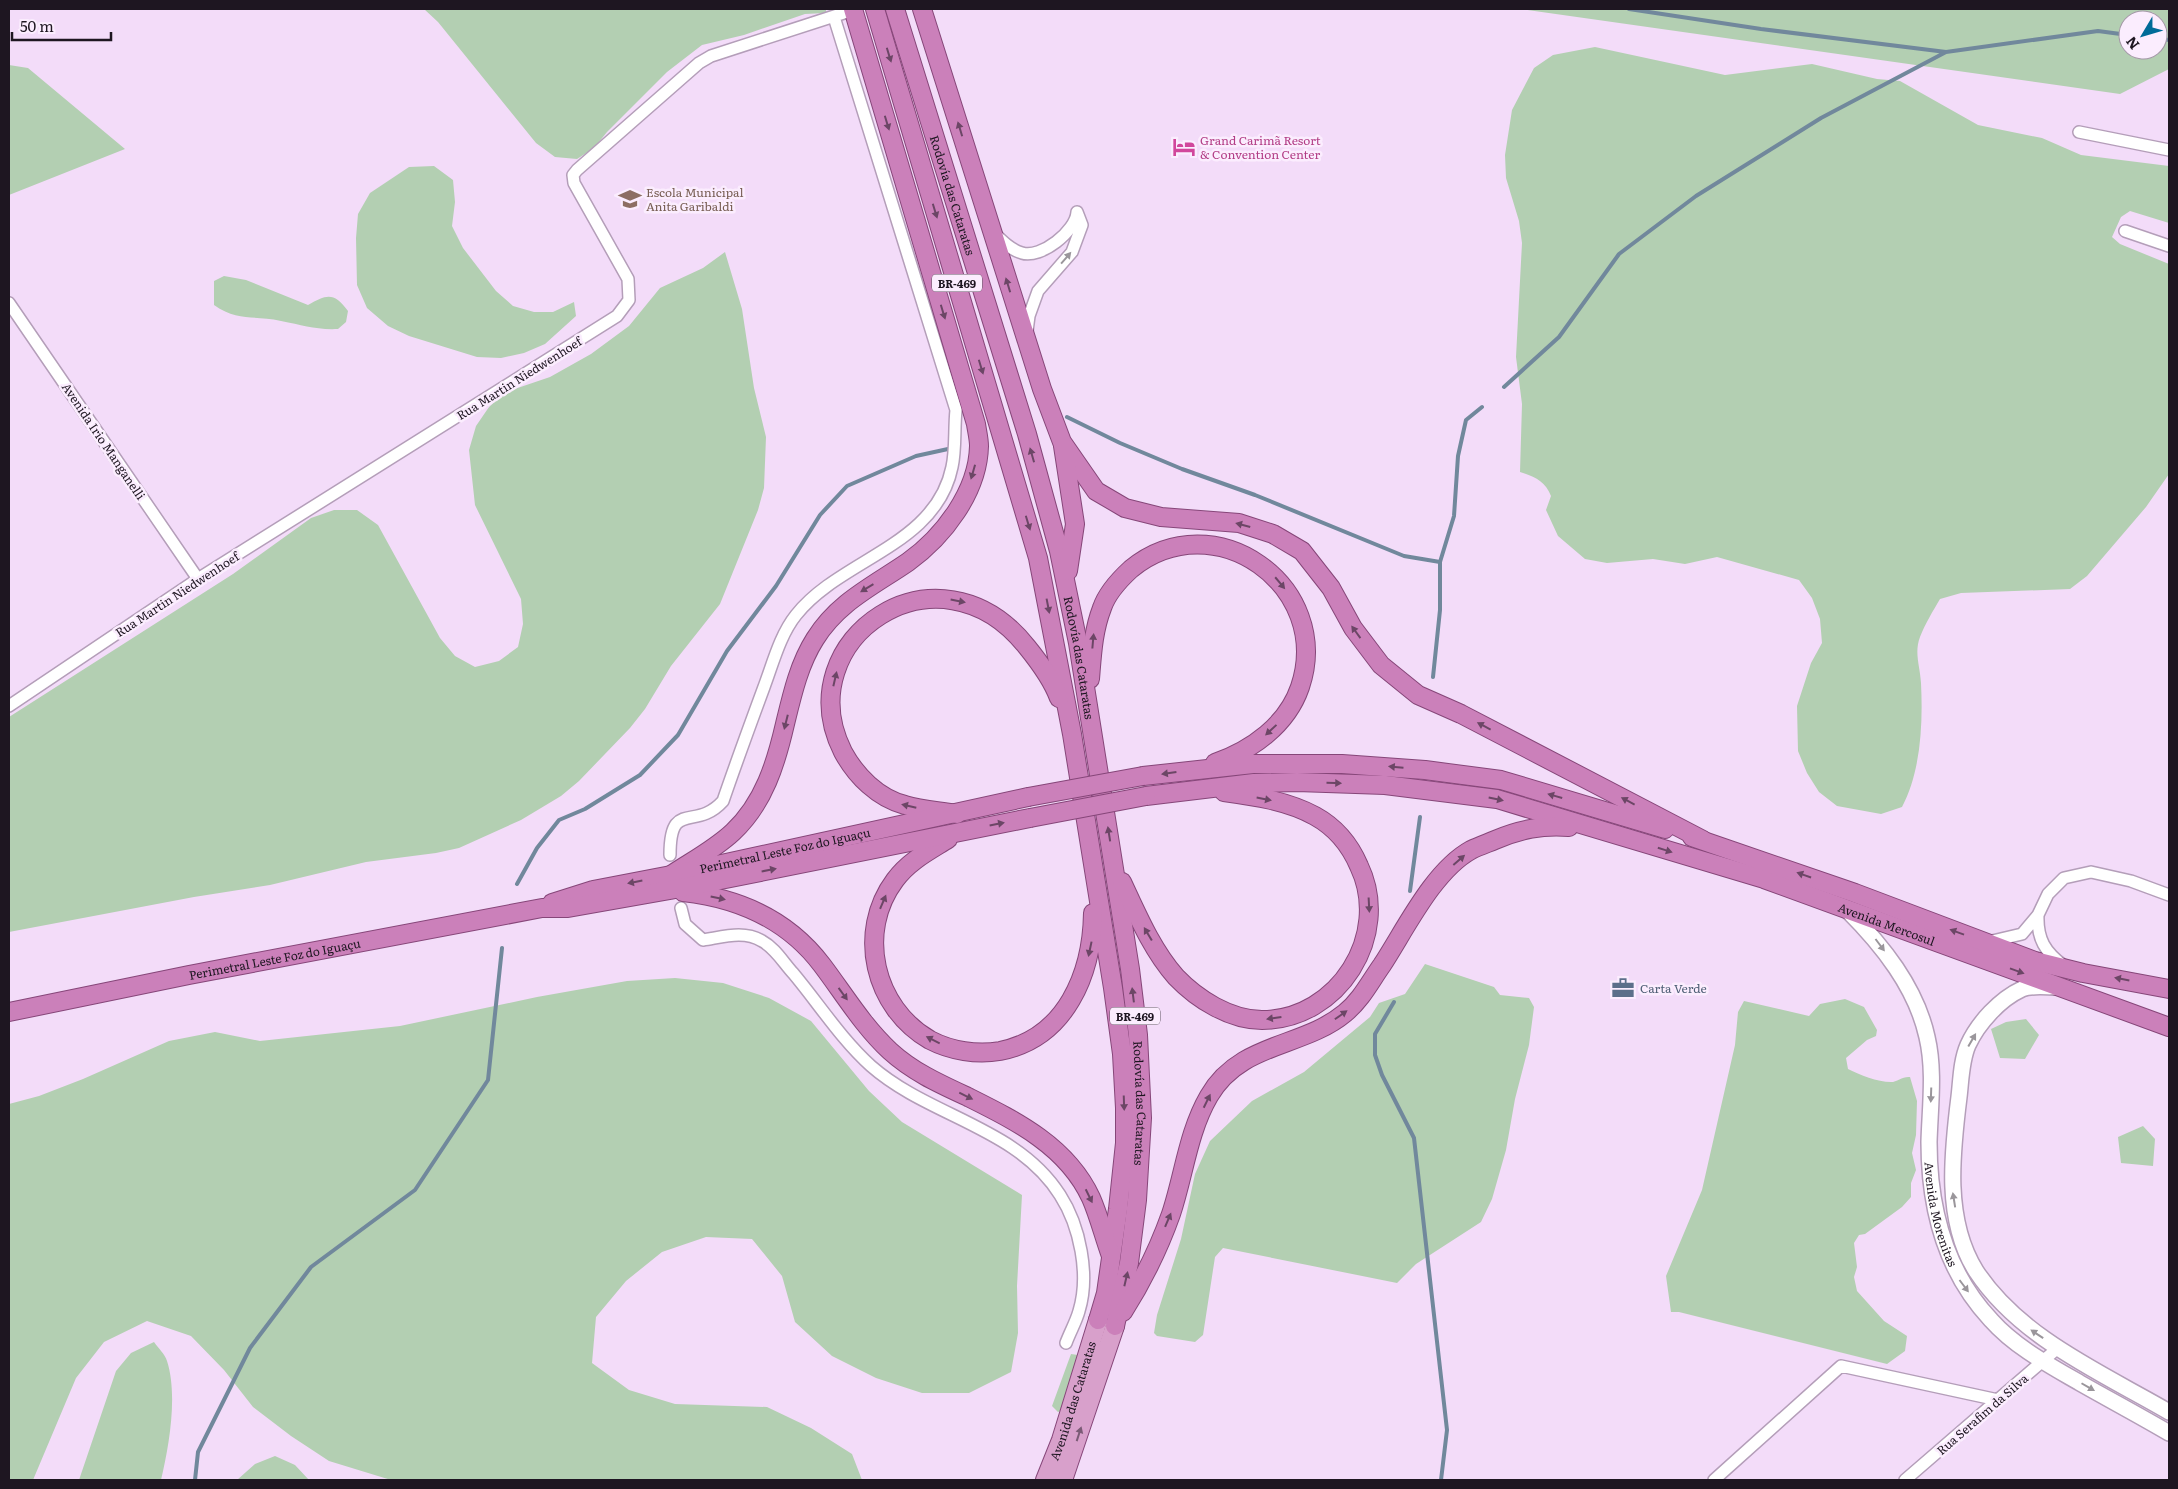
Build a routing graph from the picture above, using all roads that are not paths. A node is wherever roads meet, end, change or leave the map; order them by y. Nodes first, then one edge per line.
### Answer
1 (875, 9) edge
2 (895, 9) edge
3 (908, 9) edge
4 (922, 9) edge
5 (853, 10) edge
6 (834, 17) junction
7 (909, 54) junction
8 (2079, 132) dead end
9 (2169, 150) edge
10 (991, 231) junction
11 (2125, 231) dead end
12 (2169, 246) edge
13 (9, 303) edge
14 (1028, 347) junction
15 (1062, 442) junction
16 (198, 579) junction
17 (1066, 584) junction
18 (9, 706) edge
19 (1088, 707) junction
20 (1072, 734) junction
21 (1196, 769) junction
22 (1198, 789) junction
23 (957, 814) junction
24 (1602, 831) junction
25 (961, 832) junction
26 (1702, 840) junction
27 (1090, 848) junction
28 (670, 855) dead end
29 (1113, 864) junction
30 (670, 883) junction
31 (2169, 895) edge
32 (681, 908) dead end
33 (1846, 909) junction
34 (2038, 915) junction
35 (1986, 943) junction
36 (2067, 969) junction
37 (2060, 987) junction
38 (2169, 990) edge
39 (9, 1012) edge
40 (2169, 1027) edge
41 (1112, 1259) junction
42 (1106, 1323) junction
43 (1066, 1343) dead end
44 (2059, 1348) junction
45 (2043, 1361) junction
46 (1998, 1400) junction
47 (2169, 1412) edge
48 (2169, 1433) edge
49 (1045, 1480) edge
50 (1063, 1480) edge
51 (1714, 1480) edge
52 (1905, 1480) edge

1 -> 20 highway, Rodovía das Cataratas / BR-469
2 - 7 highway, Rodovía das Cataratas / BR-469
3 - 7 highway
10 -> 4 highway
5 - 6 street, Rua Martin Niedwenhoef
5 -> 30 highway
6 - 16 street, Rua Martin Niedwenhoef
6 - 28 street
17 -> 7 highway, Rodovía das Cataratas / BR-469
8 - 9 street
14 -> 10 highway
14 -> 10 street
11 - 12 street
13 - 16 street, Avenida Irio Manganelli
14 - 15 highway
15 - 17 highway
26 -> 15 highway
16 - 18 street, Rua Martin Niedwenhoef
17 - 19 highway, Rodovía das Cataratas / BR-469
19 -> 21 highway
29 -> 19 highway, Rodovía das Cataratas / BR-469
23 -> 20 highway
20 - 27 highway, Rodovía das Cataratas / BR-469
21 -> 23 highway, Perimetral Leste Foz do Iguaçu, bridge
26 -> 21 highway
22 -> 24 highway, Perimetral Leste Foz do Iguaçu
25 -> 22 highway, Perimetral Leste Foz do Iguaçu, bridge
22 -> 29 highway
23 - 30 highway, Perimetral Leste Foz do Iguaçu
24 -> 33 highway, Avenida Mercosul
42 -> 24 highway
27 -> 25 highway
30 -> 25 highway, Perimetral Leste Foz do Iguaçu
35 -> 26 highway, Avenida Mercosul
27 -> 41 highway, Rodovía das Cataratas / BR-469
42 -> 29 highway, Rodovía das Cataratas / BR-469
30 - 39 highway, Perimetral Leste Foz do Iguaçu
30 -> 41 highway
31 - 34 street
32 - 43 street
33 -> 37 highway, Avenida Mercosul
33 -> 45 main road, Avenida Morenitas
34 - 35 street
34 - 36 street
35 - 36 highway, Avenida Mercosul
38 -> 36 highway, Avenida Mercosul
37 - 40 highway, Avenida Mercosul
44 -> 37 main road, Avenida Morenitas
41 - 42 highway, Rodovía das Cataratas / BR-469
42 - 49 main road, Avenida das Cataratas
50 -> 42 main road, Avenida das Cataratas
44 - 45 street, Rua Serafim da Silva
44 - 47 main road, Avenida Morenitas
45 - 46 street, Rua Serafim da Silva
45 -> 48 main road, Avenida Morenitas
46 - 51 street
46 - 52 street, Rua Serafim da Silva

